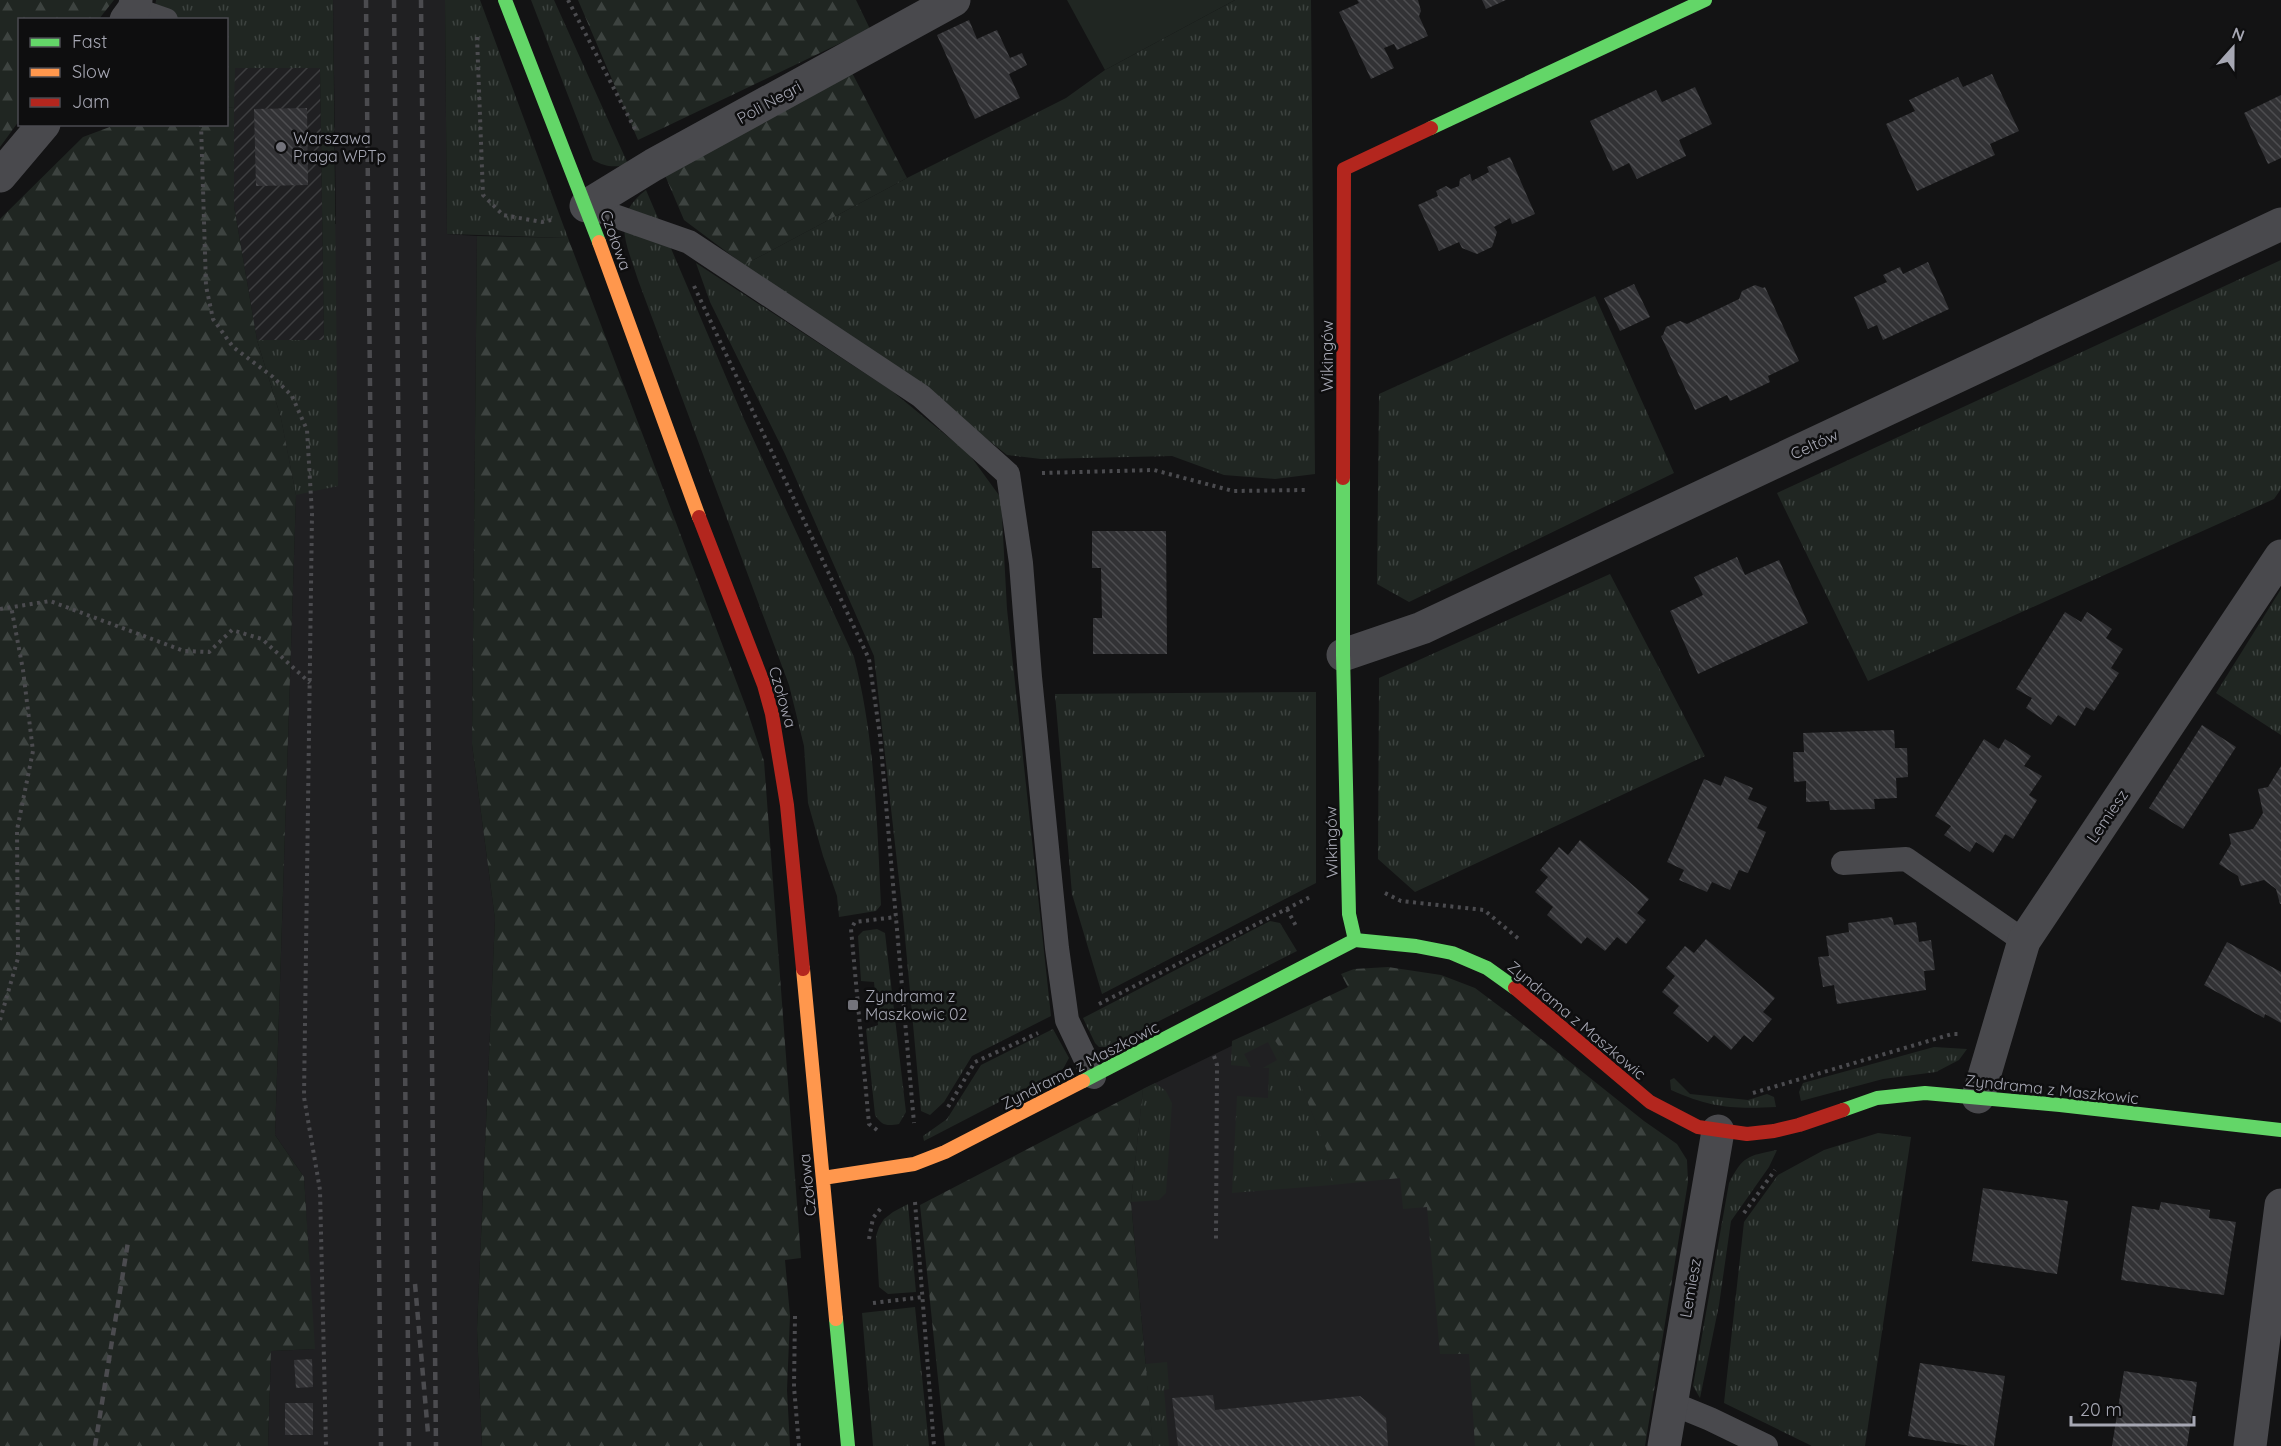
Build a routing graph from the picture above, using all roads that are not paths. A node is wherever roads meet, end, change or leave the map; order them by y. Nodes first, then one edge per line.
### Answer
1 (506, 0) edge
2 (954, 0) edge
3 (1705, 0) edge
4 (132, 10) edge
5 (159, 18) edge
6 (42, 126) edge
7 (0, 176) edge
8 (586, 206) junction
9 (2281, 224) edge
10 (2281, 556) edge
11 (1343, 655) junction
12 (1843, 863) dead end
13 (1354, 940) junction
14 (2024, 941) junction
15 (1094, 1077) junction
16 (1978, 1097) junction
17 (2281, 1130) edge
18 (1718, 1131) junction
19 (823, 1178) junction
20 (2281, 1205) edge
21 (1671, 1403) junction
22 (848, 1446) edge
23 (1664, 1446) edge
24 (1766, 1446) edge
25 (2250, 1446) edge

1 - 8 street, Czołowa
2 - 8 street, Poli Negri
3 - 11 street, Wikingów
4 - 5 lane
6 - 7 street
8 - 15 lane
8 - 19 street, Czołowa
9 - 11 street, Celtów
10 - 14 street, Lemiesz
11 - 13 street, Wikingów
12 - 14 lane
13 - 15 street, Zyndrama z Maszkowic
13 - 18 street, Zyndrama z Maszkowic
14 - 16 street, Lemiesz
15 - 19 street, Zyndrama z Maszkowic
16 - 17 street, Zyndrama z Maszkowic
16 - 18 street, Zyndrama z Maszkowic
18 - 21 street, Lemiesz
19 - 22 street, Czołowa
20 - 25 street
21 - 23 street, Lemiesz
21 - 24 lane

